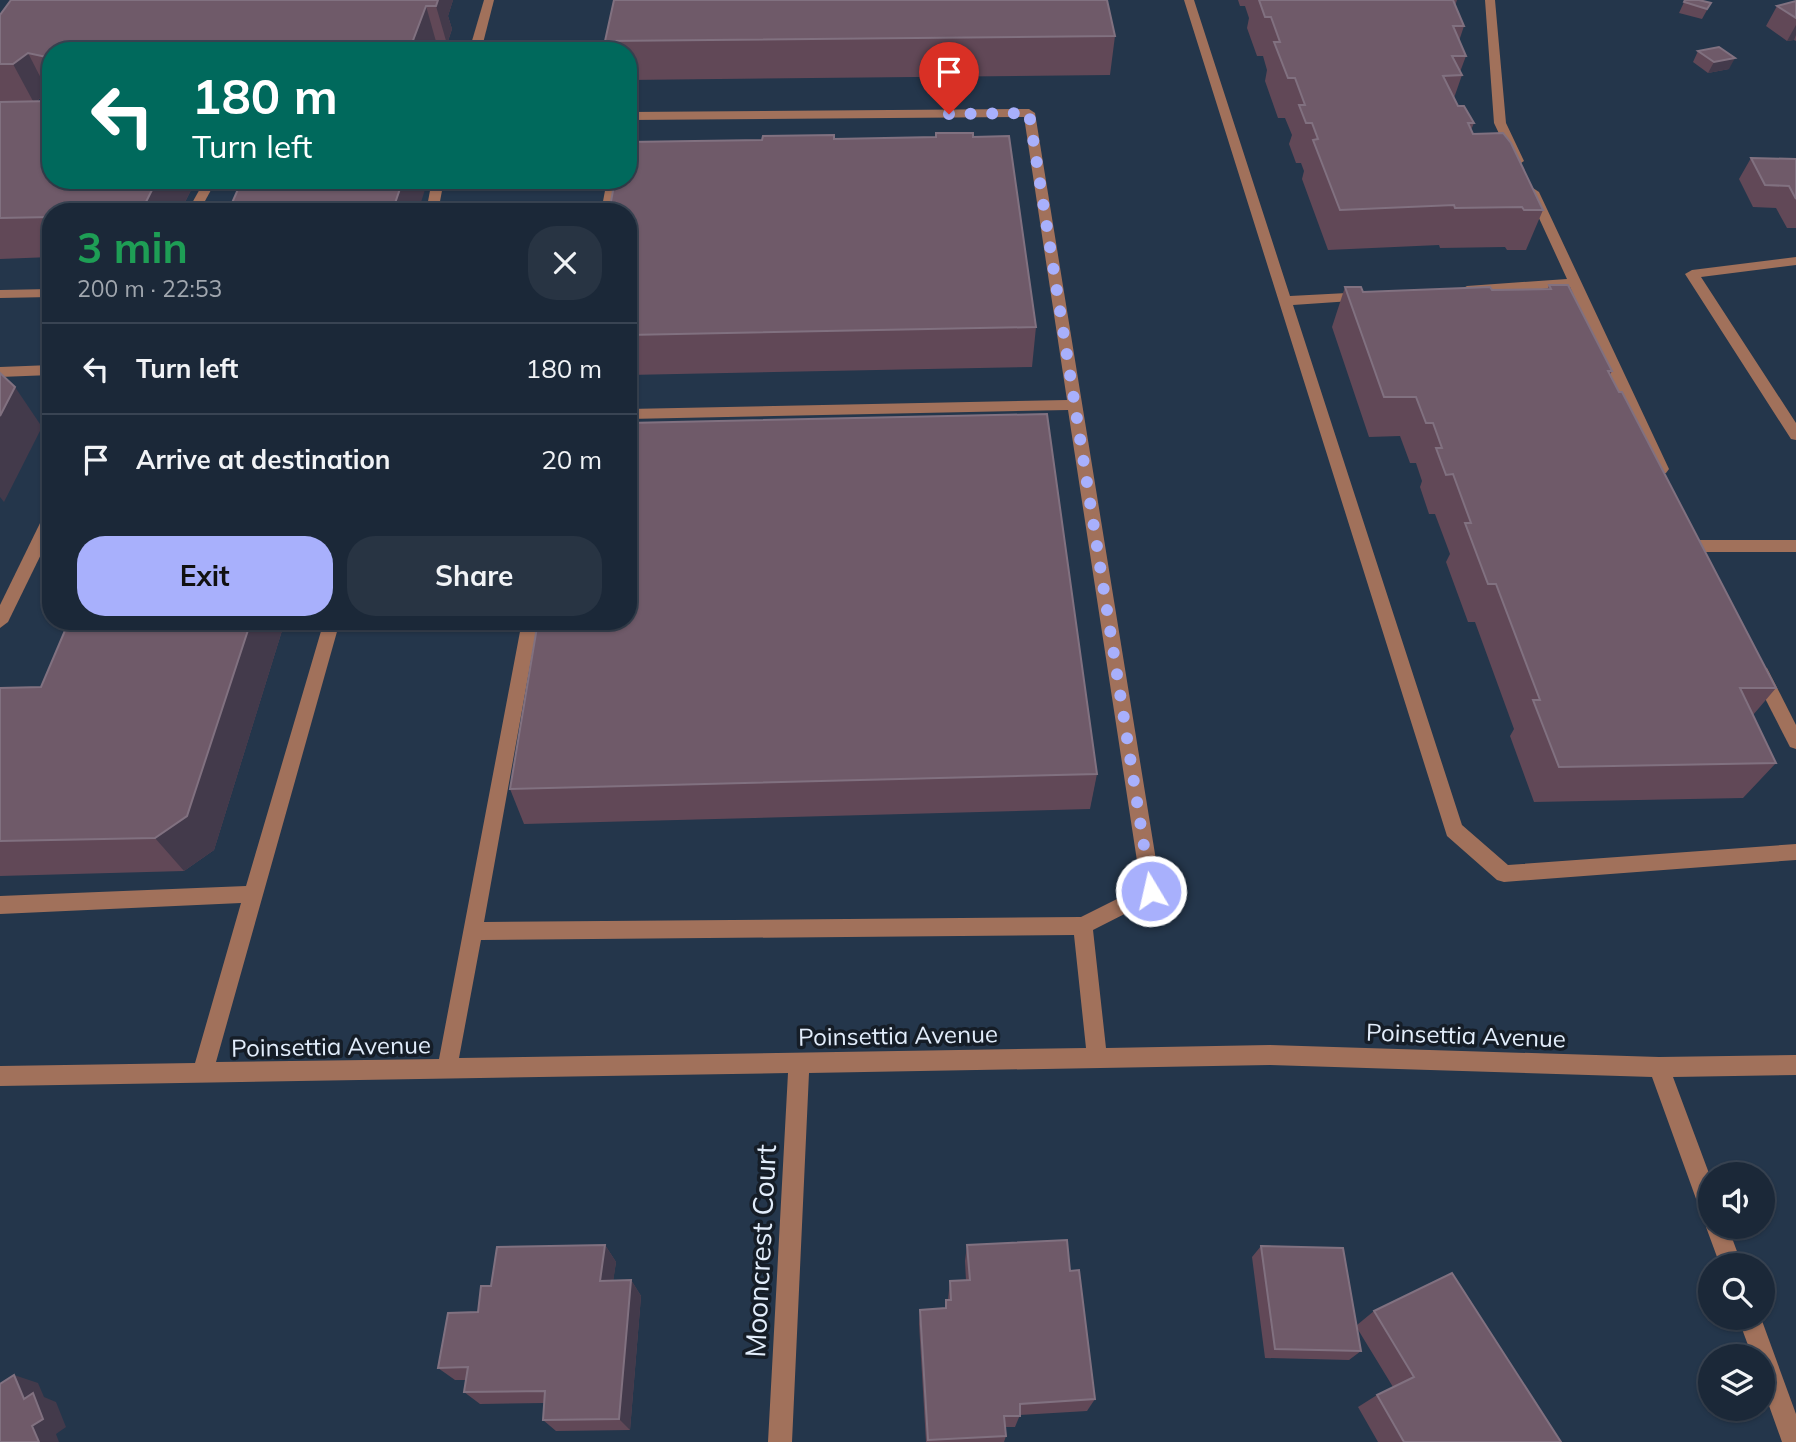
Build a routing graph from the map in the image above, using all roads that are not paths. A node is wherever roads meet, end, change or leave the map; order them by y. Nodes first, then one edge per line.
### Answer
1 (489, 0) edge
2 (1189, 0) edge
3 (1490, 0) edge
4 (477, 42) edge
5 (637, 116) edge
6 (205, 190) dead end
7 (198, 203) edge
8 (1796, 261) edge
9 (1575, 283) junction
10 (1451, 291) edge
11 (42, 293) edge
12 (0, 294) edge
13 (1382, 295) edge
14 (1285, 301) junction
15 (42, 370) edge
16 (0, 372) edge
17 (1075, 405) junction
18 (637, 414) edge
19 (1796, 435) edge
20 (1668, 484) edge
21 (42, 536) edge
22 (1697, 546) edge
23 (1796, 546) edge
24 (0, 622) edge
25 (329, 630) edge
26 (528, 630) edge
27 (1753, 656) edge
28 (1796, 742) edge
29 (1796, 852) edge
30 (254, 894) junction
31 (0, 905) edge
32 (1083, 926) junction
33 (472, 931) junction
34 (1097, 1058) junction
35 (799, 1063) junction
36 (1796, 1065) edge
37 (1659, 1067) junction
38 (447, 1070) junction
39 (202, 1074) junction
40 (0, 1076) edge
41 (1698, 1174) edge
42 (1753, 1330) edge
43 (780, 1442) edge
44 (1794, 1442) edge

1 - 4 street
2 - 14 street
3 - 9 street
5 - 17 street
6 - 7 street
8 - 19 street
9 - 10 street
9 - 20 street
11 - 12 street
13 - 14 street
14 - 29 street
15 - 16 street
17 - 18 street
17 - 32 street
21 - 24 street
22 - 23 street
25 - 30 street
26 - 33 street
27 - 28 street
30 - 31 street
30 - 39 street
32 - 33 street
32 - 34 street
33 - 38 street
34 - 35 street, Poinsettia Avenue
34 - 37 street, Poinsettia Avenue
35 - 38 street, Poinsettia Avenue
35 - 43 street, Mooncrest Court
36 - 37 street, Poinsettia Avenue
37 - 41 street
38 - 39 street, Poinsettia Avenue
39 - 40 street, Poinsettia Avenue
42 - 44 street

